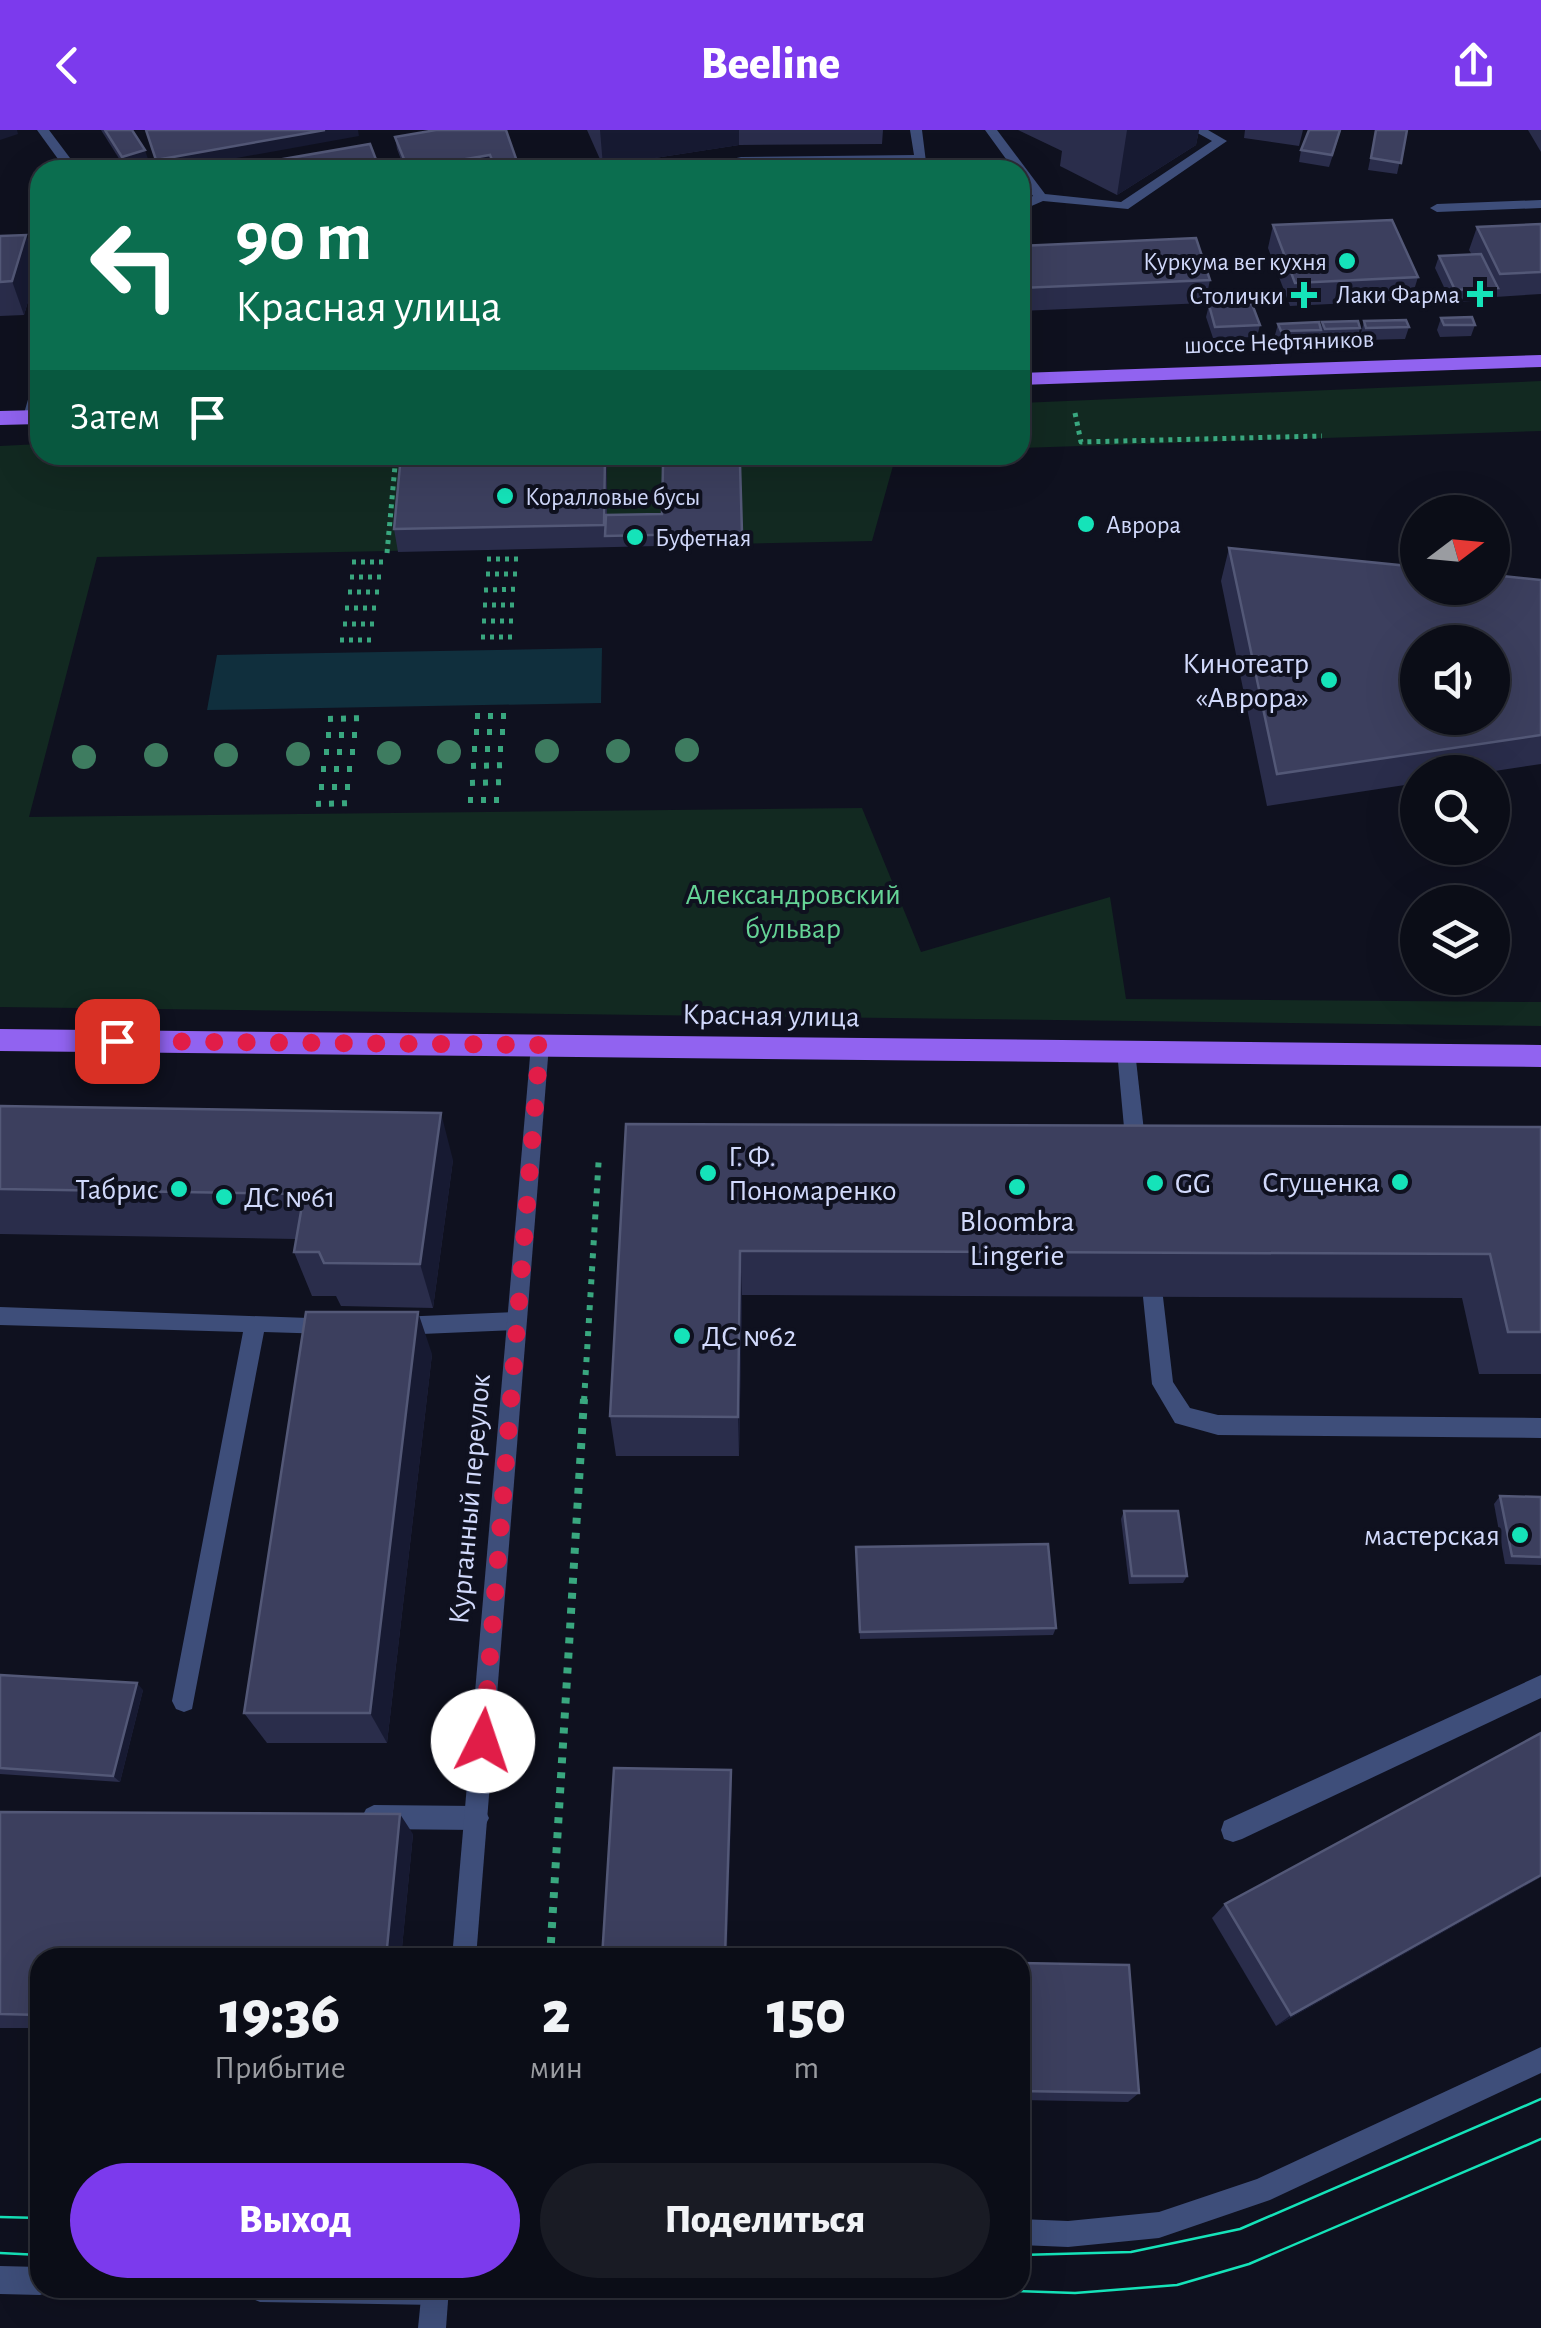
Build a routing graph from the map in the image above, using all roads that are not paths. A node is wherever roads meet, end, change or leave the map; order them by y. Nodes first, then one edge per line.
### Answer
1 (43, 130) edge
2 (916, 130) edge
3 (992, 130) edge
4 (1198, 130) edge
5 (66, 160) edge
6 (921, 160) edge
7 (1014, 160) edge
8 (1030, 182) edge
9 (1041, 197) junction
10 (1030, 202) edge
11 (1541, 204) edge
12 (1437, 208) dead end
13 (1541, 361) edge
14 (1030, 379) edge
15 (30, 417) edge
16 (0, 418) edge
17 (0, 1040) edge
18 (540, 1045) junction
19 (1126, 1051) junction
20 (1541, 1056) edge
21 (1138, 1172) edge
22 (1152, 1297) edge
23 (0, 1316) edge
24 (516, 1321) junction
25 (255, 1324) junction
26 (1541, 1428) edge
27 (1541, 1686) edge
28 (184, 1701) dead end
29 (346, 1817) edge
30 (477, 1818) junction
31 (1233, 1830) dead end
32 (465, 1948) edge
33 (1541, 2060) edge
34 (1030, 2232) edge
35 (0, 2280) edge
36 (30, 2281) edge
37 (435, 2298) edge
38 (432, 2328) edge

1 - 5 street
2 - 6 street
3 - 7 street
4 - 9 street
8 - 9 street
9 - 10 street
11 - 12 street
13 - 14 main road, шоссе Нефтяников
15 - 16 main road
17 - 18 main road, Красная улица
18 - 19 main road, Красная улица
18 - 24 street, Курганный переулок
19 - 20 main road, Красная улица
19 - 21 street
22 - 26 street
23 - 25 street
24 - 25 street
24 - 30 street, Курганный переулок
25 - 28 street
27 - 31 street
29 - 30 street
30 - 32 street, Курганный переулок
33 - 34 street
35 - 36 street
37 - 38 street

